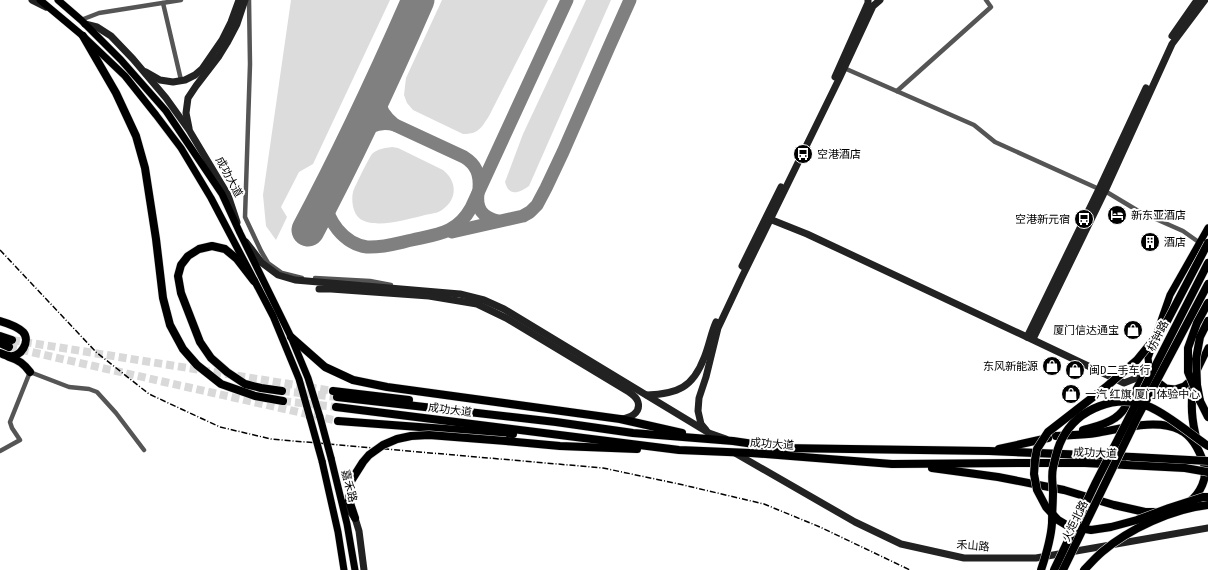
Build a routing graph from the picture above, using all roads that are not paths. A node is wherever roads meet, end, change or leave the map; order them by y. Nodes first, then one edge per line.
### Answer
1 (32, 0) edge
2 (40, 0) edge
3 (58, 0) edge
4 (181, 0) edge
5 (238, 0) edge
6 (245, 0) edge
7 (250, 0) edge
8 (868, 0) edge
9 (880, 0) edge
10 (986, 0) edge
11 (1198, 0) edge
12 (1205, 0) edge
13 (165, 2) edge
14 (53, 11) junction
15 (83, 22) junction
16 (83, 36) junction
17 (844, 68) junction
18 (142, 69) junction
19 (181, 80) junction
20 (897, 91) junction
21 (189, 130) junction
22 (1102, 190) junction
23 (769, 218) junction
24 (1208, 228) edge
25 (240, 232) junction
26 (1204, 243) edge
27 (1208, 264) edge
28 (254, 281) junction
29 (1208, 284) edge
30 (319, 289) dead end
31 (421, 290) junction
32 (1208, 303) edge
33 (0, 321) edge
34 (1208, 321) edge
35 (0, 336) edge
36 (291, 337) junction
37 (1030, 338) junction
38 (0, 343) edge
39 (1208, 348) edge
40 (0, 353) edge
41 (9, 357) junction
42 (1149, 366) junction
43 (30, 372) junction
44 (1194, 377) junction
45 (282, 391) tunnel mouth
46 (335, 394) tunnel mouth
47 (647, 395) junction
48 (283, 401) tunnel mouth
49 (1200, 401) junction
50 (336, 407) tunnel mouth
51 (1208, 417) edge
52 (620, 419) junction
53 (338, 421) tunnel mouth
54 (710, 436) junction
55 (1056, 436) junction
56 (644, 445) junction
57 (1208, 446) edge
58 (144, 450) dead end
59 (679, 450) junction
60 (0, 451) edge
61 (989, 451) junction
62 (735, 453) junction
63 (892, 464) junction
64 (1207, 467) edge
65 (1106, 481) joint
66 (1096, 482) joint
67 (1208, 496) edge
68 (345, 501) junction
69 (1208, 505) edge
70 (355, 518) joint
71 (1208, 528) edge
72 (344, 570) edge
73 (355, 570) edge
74 (364, 570) edge
75 (1042, 570) edge
76 (1054, 570) edge
77 (1064, 570) edge
78 (1084, 570) edge

1 - 14 main road
2 - 14 main road, 嘉禾路
3 - 15 main road, 嘉禾路
4 - 13 street
5 - 19 main road
6 - 21 main road
7 - 31 street
8 - 23 main road
9 - 17 main road
10 - 20 street
11 - 22 main road
12 - 22 main road
13 - 15 street
13 - 19 street
14 - 16 main road, 嘉禾路
15 - 18 main road, 成功大道
15 - 25 main road, 嘉禾路
16 - 28 main road, 嘉禾路
16 - 48 highway
17 - 20 street
17 - 23 main road
18 - 19 main road
18 - 21 main road, 成功大道
20 - 22 street
21 - 25 main road, 成功大道
22 - 26 street
22 - 37 main road
23 - 37 main road
23 - 47 main road
23 - 54 main road
24 - 26 main road
25 - 31 main road, 成功大道
25 - 36 main road, 嘉禾路
26 - 42 main road
26 - 67 highway, bridge
27 - 66 highway, 枋钟路, bridge
28 - 45 highway
28 - 72 main road, 嘉禾路, bridge
29 - 65 highway, 枋钟路, bridge
30 - 52 main road
31 - 47 main road, 成功大道
32 - 49 highway, bridge
33 - 41 highway
34 - 49 highway, bridge
35 - 38 highway
36 - 52 highway, 成功大道
36 - 68 main road, 嘉禾路, bridge
37 - 42 main road
39 - 44 main road
40 - 41 highway
41 - 43 highway
42 - 44 main road
42 - 55 highway
43 - 58 street
43 - 60 street
44 - 64 highway
46 - 54 highway, 成功大道
47 - 54 main road, 成功大道
49 - 51 highway, bridge
50 - 56 highway, 成功大道
52 - 54 highway, 成功大道
53 - 56 highway
54 - 61 highway, 成功大道
55 - 61 highway
55 - 64 highway
56 - 59 highway, 成功大道
57 - 75 highway, bridge
59 - 62 highway, 成功大道
59 - 68 highway, bridge
61 - 64 highway, 成功大道, bridge
62 - 63 highway, 成功大道
62 - 71 main road, 禾山路
63 - 64 highway, 成功大道, bridge
63 - 64 highway
65 - 77 highway, 火炬北路, bridge
66 - 76 highway, 火炬北路, bridge
68 - 70 highway
68 - 73 main road, 嘉禾路
69 - 78 highway, bridge
70 - 74 main road

